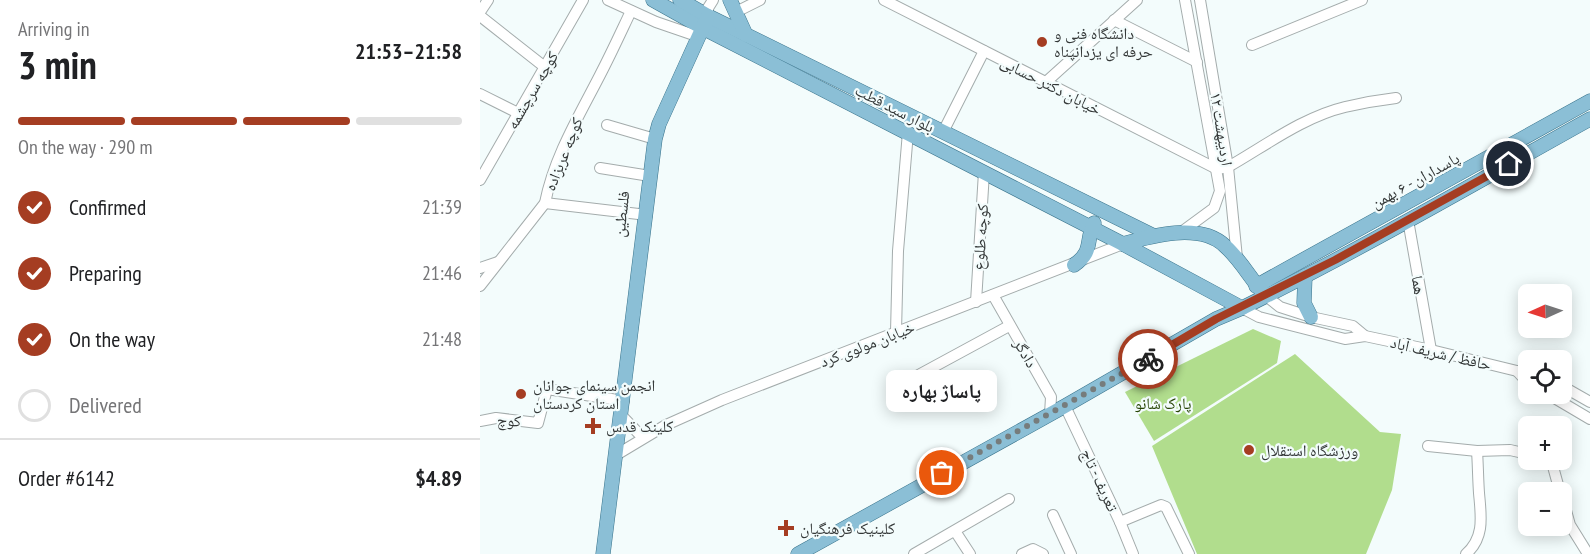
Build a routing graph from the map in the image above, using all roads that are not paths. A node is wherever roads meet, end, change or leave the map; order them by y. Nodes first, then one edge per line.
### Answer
1 (488, 0) edge
2 (583, 0) edge
3 (608, 0) edge
4 (653, 0) edge
5 (680, 0) edge
6 (760, 0) edge
7 (884, 0) edge
8 (1137, 0) edge
9 (1185, 0) edge
10 (1200, 0) edge
11 (1362, 0) edge
12 (733, 6) edge
13 (631, 11) junction
14 (480, 14) edge
15 (703, 17) edge
16 (1114, 20) junction
17 (746, 35) junction
18 (1252, 45) dead end
19 (984, 51) junction
20 (1197, 62) junction
21 (546, 68) junction
22 (1046, 82) junction
23 (480, 94) edge
24 (1396, 98) dead end
25 (1590, 101) edge
26 (518, 113) junction
27 (1590, 119) edge
28 (607, 125) dead end
29 (908, 132) junction
30 (943, 132) junction
31 (652, 138) junction
32 (600, 168) dead end
33 (1223, 168) junction
34 (984, 172) junction
35 (646, 176) junction
36 (480, 180) edge
37 (545, 203) junction
38 (1100, 211) junction
39 (642, 214) junction
40 (1408, 220) junction
41 (1091, 229) junction
42 (1180, 233) junction
43 (1152, 235) junction
44 (1123, 244) junction
45 (1237, 258) junction
46 (499, 261) junction
47 (1074, 265) junction
48 (480, 267) edge
49 (1305, 276) junction
50 (480, 286) edge
51 (1261, 291) junction
52 (993, 295) junction
53 (976, 302) junction
54 (1242, 308) junction
55 (1311, 317) junction
56 (1009, 326) junction
57 (896, 332) junction
58 (1365, 336) junction
59 (1431, 350) junction
60 (1518, 371) edge
61 (902, 384) dead end
62 (1572, 392) edge
63 (1590, 402) edge
64 (1565, 404) edge
65 (620, 405) junction
66 (1065, 406) junction
67 (1050, 414) junction
68 (1590, 419) edge
69 (480, 422) edge
70 (643, 438) junction
71 (1428, 446) dead end
72 (1477, 451) junction
73 (1518, 452) edge
74 (616, 455) junction
75 (1009, 499) dead end
76 (1053, 515) dead end
77 (1120, 522) junction
78 (1572, 529) edge
79 (955, 531) junction
80 (1583, 553) edge
81 (603, 554) edge
82 (798, 554) edge
83 (914, 554) edge
84 (970, 554) edge
85 (1022, 554) edge
86 (1043, 554) edge
87 (1071, 554) edge
88 (1133, 554) edge
89 (1188, 554) edge
90 (1466, 554) edge

1 - 14 street
2 - 21 street, کوچه سرچشمه
3 - 13 street
4 - 15 main road, بلوار سید قطب
5 - 15 main road, بلوار سید قطب
6 - 12 street
7 - 19 street, خیابان دکتر حسابی
8 - 16 street
9 - 20 street, ۱۲ اردیبهشت
10 - 33 street, ۱۲ اردیبهشت
11 - 18 street
12 - 17 main road
13 - 15 street
13 - 37 street, کوچه عربزاده
14 - 21 street
15 - 17 main road, بلوار سید قطب
15 - 29 main road, بلوار سید قطب
15 - 31 main road, فلسطین
16 - 20 street
16 - 22 street
17 - 30 main road, بلوار سید قطب
19 - 22 street, خیابان دکتر حسابی
19 - 30 street
20 - 33 street, ۱۲ اردیبهشت
21 - 26 street, کوچه سرچشمه
22 - 33 street, خیابان دکتر حسابی
23 - 26 street
24 - 33 street
25 - 51 main road, پاسداران - ۶ بهمن
26 - 36 street, کوچه سرچشمه
27 - 40 main road, پاسداران - ۶ بهمن
28 - 31 street
29 - 34 main road, بلوار سید قطب
29 - 57 street
30 - 38 main road, بلوار سید قطب
31 - 35 main road, فلسطین
32 - 35 street
33 - 42 street, ۱۲ اردیبهشت
33 - 45 street, ۱۲ اردیبهشت
34 - 41 main road, بلوار سید قطب
34 - 53 street, کوچه طلوع
35 - 39 main road, فلسطین
37 - 39 street
37 - 46 street, کوچه عربزاده
38 - 41 main road
38 - 43 main road, بلوار سید قطب
39 - 65 main road, فلسطین
40 - 49 main road, پاسداران - ۶ بهمن
40 - 59 street, هما
41 - 44 main road, بلوار سید قطب
41 - 47 main road
42 - 43 main road
42 - 45 main road
43 - 44 main road
44 - 47 street, خیابان مولوی کرد
44 - 54 main road, بلوار سید قطب
45 - 51 main road
46 - 48 street
46 - 50 street, کوچه عربزاده
47 - 52 street, خیابان مولوی کرد
49 - 51 main road, پاسداران - ۶ بهمن
49 - 55 main road
51 - 54 main road
51 - 55 street, حافظ / شریف آباد
52 - 53 street, خیابان مولوی کرد
52 - 56 street, دادگر
53 - 57 street, خیابان مولوی کرد
54 - 58 street, حافظ / شریف آباد
54 - 66 main road
55 - 58 street, حافظ / شریف آباد
56 - 61 street
56 - 67 street, دادگر
57 - 70 street, خیابان مولوی کرد
58 - 59 street, حافظ / شریف آباد
59 - 60 street, حافظ / شریف آباد
62 - 63 street
64 - 68 street
65 - 69 street, کوچ
65 - 70 street
65 - 74 main road, فلسطین
66 - 67 main road
66 - 77 street, تعریف - تاج
67 - 82 main road
70 - 74 street, خیابان مولوی کرد
71 - 72 street
72 - 73 street
72 - 90 street
74 - 81 main road, فلسطین
75 - 79 street
76 - 87 street
77 - 88 street, تعریف - تاج
77 - 89 street
78 - 80 street
79 - 83 street
79 - 84 street
85 - 86 street

